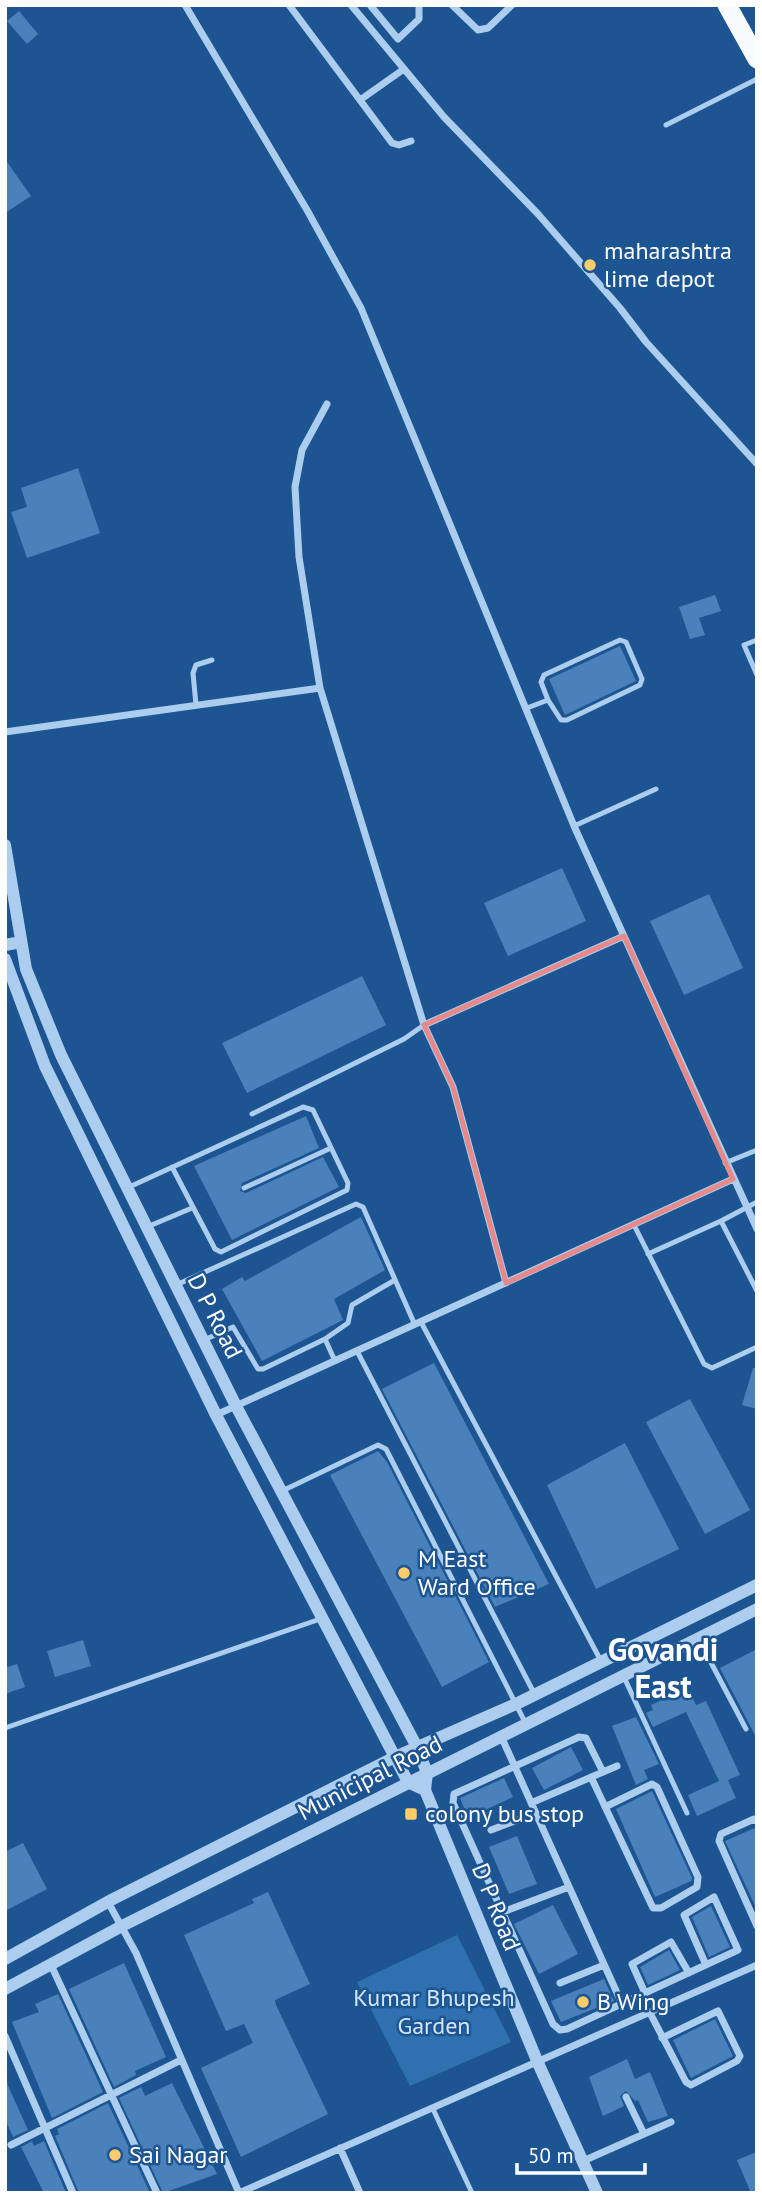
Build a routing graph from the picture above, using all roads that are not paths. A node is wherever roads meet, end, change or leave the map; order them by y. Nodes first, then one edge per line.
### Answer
1 (185, 5) edge
2 (289, 5) edge
3 (351, 5) edge
4 (370, 5) edge
5 (419, 5) edge
6 (452, 5) edge
7 (512, 5) edge
8 (727, 5) edge
9 (398, 39) junction
10 (387, 49) junction
11 (757, 59) edge
12 (404, 69) junction
13 (757, 79) edge
14 (360, 100) junction
15 (666, 125) dead end
16 (411, 141) dead end
17 (327, 404) dead end
18 (757, 464) edge
19 (757, 640) edge
20 (212, 660) dead end
21 (757, 675) edge
22 (320, 688) junction
23 (548, 700) junction
24 (196, 705) junction
25 (527, 708) junction
26 (5, 732) edge
27 (656, 789) dead end
28 (574, 825) junction
29 (5, 845) edge
30 (624, 936) junction
31 (21, 942) junction
32 (5, 945) edge
33 (5, 959) edge
34 (425, 1025) junction
35 (68, 1068) junction
36 (51, 1077) junction
37 (252, 1114) dead end
38 (331, 1148) junction
39 (757, 1150) edge
40 (726, 1163) junction
41 (172, 1167) junction
42 (733, 1179) junction
43 (127, 1188) junction
44 (244, 1188) dead end
45 (757, 1202) edge
46 (192, 1208) junction
47 (746, 1208) junction
48 (721, 1220) junction
49 (634, 1225) junction
50 (147, 1227) junction
51 (757, 1229) edge
52 (648, 1254) junction
53 (396, 1280) junction
54 (506, 1283) junction
55 (176, 1285) junction
56 (757, 1291) edge
57 (418, 1323) junction
58 (325, 1339) junction
59 (203, 1340) junction
60 (757, 1348) edge
61 (357, 1351) junction
62 (335, 1361) junction
63 (236, 1406) junction
64 (216, 1415) junction
65 (281, 1492) junction
66 (757, 1585) edge
67 (757, 1609) edge
68 (323, 1618) junction
69 (698, 1638) junction
70 (601, 1661) junction
71 (623, 1675) junction
72 (535, 1695) junction
73 (516, 1704) junction
74 (526, 1724) junction
75 (5, 1728) edge
76 (746, 1729) dead end
77 (501, 1736) junction
78 (418, 1749) junction
79 (395, 1757) junction
80 (514, 1766) junction
81 (617, 1766) dead end
82 (603, 1772) junction
83 (427, 1773) junction
84 (591, 1777) junction
85 (408, 1782) junction
86 (425, 1790) junction
87 (531, 1803) junction
88 (605, 1807) junction
89 (687, 1812) dead end
90 (536, 1814) junction
91 (757, 1821) edge
92 (491, 1830) dead end
93 (569, 1886) junction
94 (108, 1902) junction
95 (503, 1912) junction
96 (122, 1926) junction
97 (757, 1926) edge
98 (5, 1959) edge
99 (51, 1965) junction
100 (604, 1965) junction
101 (706, 1965) junction
102 (757, 1965) edge
103 (689, 1973) junction
104 (560, 1983) dead end
105 (5, 1989) edge
106 (645, 1993) junction
107 (622, 2004) junction
108 (650, 2013) junction
109 (5, 2036) edge
110 (662, 2038) junction
111 (181, 2060) junction
112 (538, 2063) junction
113 (111, 2093) junction
114 (626, 2097) dead end
115 (433, 2109) junction
116 (671, 2122) dead end
117 (44, 2129) junction
118 (644, 2134) junction
119 (11, 2145) dead end
120 (340, 2148) junction
121 (583, 2161) junction
122 (73, 2193) edge
123 (157, 2193) edge
124 (239, 2193) edge
125 (360, 2193) edge
126 (472, 2193) edge
127 (597, 2193) edge

1 - 25 street
2 - 14 street
3 - 10 street
4 - 9 street
5 - 9 street
6 - 7 street
8 - 11 highway
9 - 10 street
10 - 12 street
12 - 14 street
12 - 18 street
13 - 15 lane
14 - 16 street
17 - 22 street
19 - 21 lane
20 - 24 lane
22 - 24 street
22 - 34 street
23 - 23 lane
23 - 25 lane
24 - 26 street
25 - 28 street
27 - 28 lane
28 - 30 street
29 - 31 street, D P Road
30 - 34 street
30 - 40 street
31 - 32 street
31 - 35 street, D P Road
33 - 36 street, D P Road
34 - 37 lane
34 - 54 street
35 - 36 street
35 - 43 street, D P Road
36 - 64 street, D P Road
38 - 41 lane
38 - 44 lane
38 - 46 lane
39 - 40 lane
40 - 42 street
41 - 43 lane
41 - 46 lane
42 - 47 street
42 - 49 street
43 - 50 street, D P Road
45 - 47 lane
46 - 50 lane
47 - 48 lane
47 - 51 street
48 - 52 lane
48 - 56 lane
49 - 52 lane
49 - 54 street
50 - 55 street, D P Road
52 - 60 lane
53 - 55 lane
53 - 57 lane
53 - 58 lane
54 - 57 street
55 - 59 street, D P Road
57 - 61 street
57 - 70 lane
58 - 59 lane
58 - 62 lane
59 - 63 street, D P Road
61 - 62 street
61 - 72 lane
62 - 63 street
63 - 64 street
63 - 65 street, D P Road
64 - 68 street, D P Road
65 - 73 lane
65 - 78 street, D P Road
66 - 70 street, Municipal Road
67 - 69 street, Municipal Road
68 - 75 lane
68 - 79 street, D P Road
69 - 71 street, Municipal Road
69 - 76 lane
70 - 72 street, Municipal Road
71 - 74 street, Municipal Road
71 - 89 lane
72 - 73 street, Municipal Road
73 - 74 lane
73 - 78 street, Municipal Road
74 - 77 street, Municipal Road
77 - 80 street
77 - 83 street, Municipal Road
78 - 79 street, Municipal Road
78 - 83 street, D P Road
79 - 85 street, D P Road
79 - 94 street, Municipal Road
80 - 82 street
80 - 87 street
80 - 95 street
81 - 82 street
82 - 84 street
83 - 85 street, Municipal Road
83 - 86 street, D P Road
84 - 87 street
84 - 88 street
85 - 86 street
85 - 96 street, Municipal Road
86 - 112 street, D P Road
87 - 90 street
88 - 88 street
90 - 92 street
90 - 93 street
91 - 97 street
93 - 95 street
93 - 100 street
94 - 96 street
94 - 98 street, Municipal Road
95 - 107 street
96 - 99 street, Municipal Road
96 - 111 street
99 - 105 street, Municipal Road
99 - 113 street
100 - 104 street
100 - 107 street
101 - 101 street
101 - 103 street
102 - 108 street
103 - 106 street
103 - 106 street
106 - 107 street
108 - 110 street
108 - 112 street
109 - 117 street
110 - 110 street
111 - 113 street
111 - 124 street
112 - 115 street
112 - 121 street, D P Road
113 - 117 street
113 - 123 street
114 - 118 street
115 - 120 street
115 - 126 lane
116 - 118 street
117 - 119 street
117 - 122 street
118 - 121 street
120 - 124 street
120 - 125 street
121 - 127 street, D P Road

